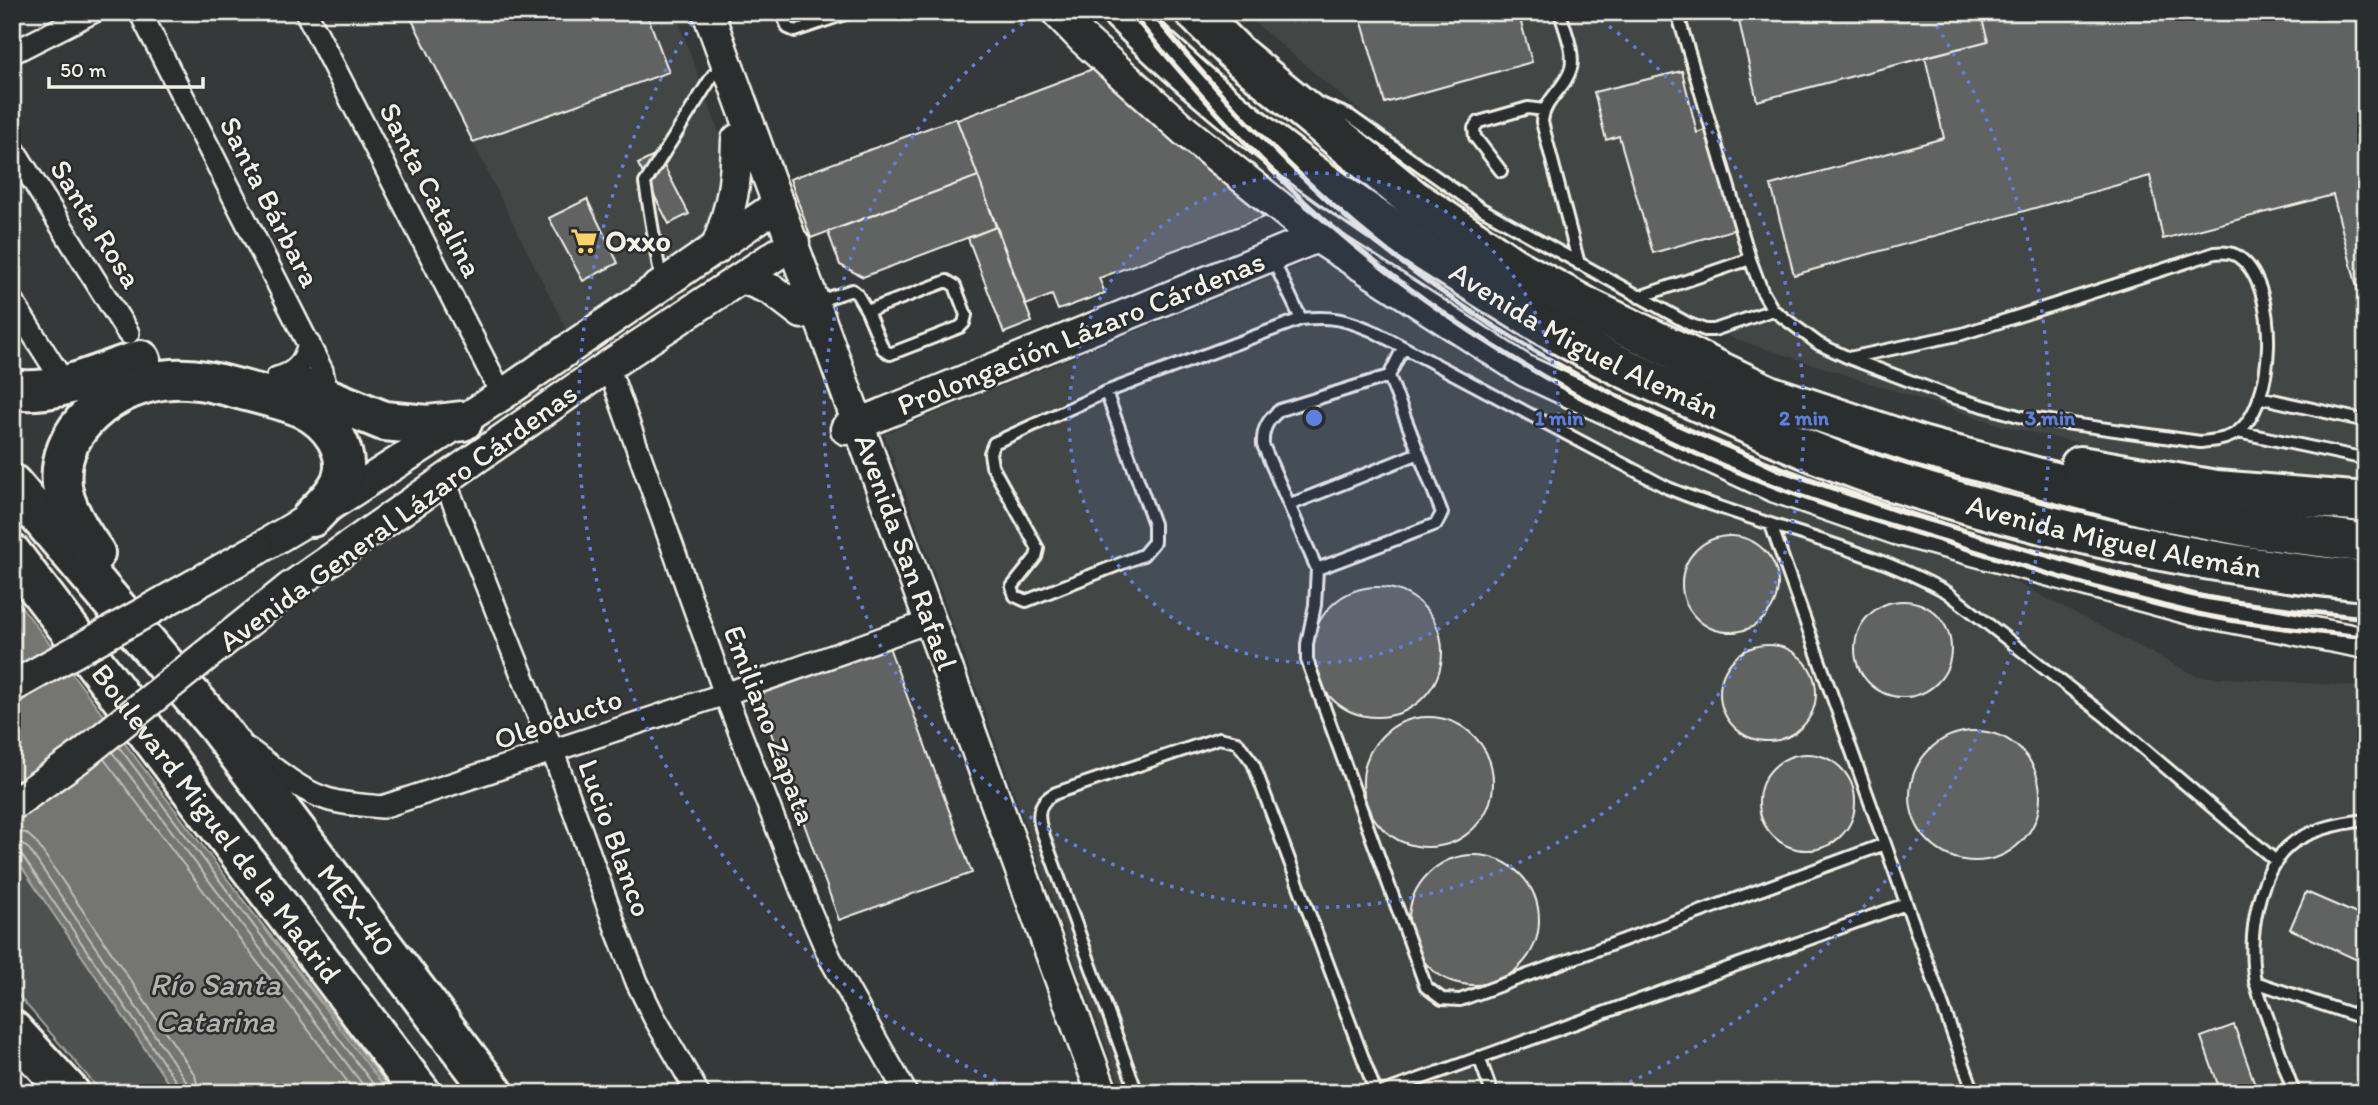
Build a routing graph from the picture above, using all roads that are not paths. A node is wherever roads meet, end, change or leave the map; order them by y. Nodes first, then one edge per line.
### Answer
1 (93, 12) edge
2 (140, 12) edge
3 (306, 12) edge
4 (689, 12) edge
5 (708, 12) edge
6 (781, 12) edge
7 (851, 12) edge
8 (1057, 12) edge
9 (1122, 12) edge
10 (1195, 12) edge
11 (1559, 12) edge
12 (1677, 12) edge
13 (12, 53) edge
14 (713, 75) junction
15 (1285, 94) junction
16 (1544, 110) junction
17 (737, 140) junction
18 (12, 147) edge
19 (1502, 171) dead end
20 (772, 209) junction
21 (1317, 237) junction
22 (787, 248) junction
23 (716, 249) junction
24 (1271, 255) junction
25 (1750, 259) junction
26 (1579, 264) junction
27 (743, 278) junction
28 (662, 286) junction
29 (1639, 297) junction
30 (12, 301) edge
31 (808, 308) junction
32 (1773, 310) junction
33 (867, 311) junction
34 (1301, 319) junction
35 (128, 333) dead end
36 (309, 344) junction
37 (1403, 348) junction
38 (1849, 358) junction
39 (608, 366) junction
40 (1389, 376) junction
41 (66, 386) junction
42 (12, 390) edge
43 (1106, 392) junction
44 (300, 393) junction
45 (502, 395) junction
46 (2259, 397) junction
47 (463, 421) junction
48 (2366, 421) edge
49 (853, 427) junction
50 (2238, 432) junction
51 (1921, 446) junction
52 (1419, 453) junction
53 (2366, 458) edge
54 (444, 479) junction
55 (12, 484) edge
56 (2366, 502) edge
57 (1289, 505) junction
58 (312, 517) junction
59 (1771, 525) junction
60 (2366, 543) edge
61 (12, 554) edge
62 (1317, 569) junction
63 (2366, 581) edge
64 (924, 624) junction
65 (139, 635) junction
66 (2366, 643) edge
67 (12, 687) edge
68 (725, 694) junction
69 (217, 726) junction
70 (553, 752) junction
71 (12, 805) edge
72 (2366, 820) edge
73 (1885, 844) junction
74 (2277, 862) junction
75 (1906, 904) junction
76 (2255, 982) junction
77 (2366, 1019) edge
78 (12, 1030) edge
79 (1479, 1057) junction
80 (70, 1093) edge
81 (421, 1093) edge
82 (494, 1093) edge
83 (698, 1093) edge
84 (906, 1093) edge
85 (1083, 1093) edge
86 (1102, 1093) edge
87 (1137, 1093) edge
88 (1376, 1093) edge
89 (1381, 1093) edge
90 (1492, 1093) edge
91 (1974, 1093) edge
92 (2294, 1093) edge

1 - 13 street
2 - 36 street, Santa Bárbara
3 - 45 street, Santa Catalina
4 - 14 street, Avenida San Rafael
5 - 20 street, Avenida San Rafael
6 - 7 lane
8 - 21 street
9 - 63 highway, Avenida Miguel Alemán
10 - 15 highway, Avenida Miguel Alemán
11 - 16 lane
12 - 25 lane
14 - 17 street, Avenida San Rafael
14 - 28 lane
15 - 26 lane
15 - 51 highway, Avenida Miguel Alemán
16 - 19 lane
16 - 26 lane
17 - 20 street, Avenida San Rafael
17 - 23 street
18 - 35 street, Santa Rosa
20 - 22 street, Avenida San Rafael
20 - 23 street, Avenida General Lázaro Cárdenas
21 - 24 street, Prolongación Lázaro Cárdenas
21 - 66 street
22 - 27 street, Avenida General Lázaro Cárdenas
22 - 31 street, Avenida San Rafael
23 - 28 street, Avenida General Lázaro Cárdenas
24 - 34 lane
24 - 49 street, Prolongación Lázaro Cárdenas
25 - 29 lane
25 - 32 lane
26 - 29 lane
27 - 31 street
27 - 39 street, Avenida General Lázaro Cárdenas
28 - 45 street, Avenida General Lázaro Cárdenas
29 - 32 lane
30 - 41 street
31 - 33 lane
31 - 49 street, Avenida San Rafael
32 - 38 lane
33 - 33 lane
34 - 37 lane
34 - 43 lane
36 - 44 street
36 - 44 street, Santa Bárbara
37 - 40 lane
37 - 59 lane
38 - 46 lane
38 - 50 lane
39 - 54 street, Avenida General Lázaro Cárdenas
39 - 68 street, Emiliano Zapata
40 - 52 lane
40 - 57 lane
41 - 42 highway
41 - 44 highway
43 - 43 lane
44 - 47 highway
44 - 58 highway
44 - 65 highway
45 - 47 street, Avenida General Lázaro Cárdenas
46 - 48 lane
46 - 50 lane
47 - 58 street, Avenida General Lázaro Cárdenas
49 - 64 street, Avenida San Rafael
50 - 53 lane
51 - 56 highway
51 - 60 highway, Avenida Miguel Alemán
52 - 57 lane
52 - 62 lane
54 - 70 street, Lucio Blanco
54 - 71 street, Avenida General Lázaro Cárdenas, bridge
55 - 65 highway, Boulevard Miguel de la Madrid
57 - 62 lane
58 - 67 street, Avenida General Lázaro Cárdenas, bridge
59 - 73 lane
59 - 74 lane
61 - 81 highway, Boulevard Miguel de la Madrid
62 - 73 lane
64 - 68 street, Oleoducto
64 - 85 street, Avenida San Rafael
64 - 86 street, Avenida San Rafael
65 - 69 highway, Boulevard Miguel de la Madrid
68 - 70 street, Oleoducto
68 - 84 street, Emiliano Zapata
69 - 70 street, Oleoducto
69 - 82 highway, MEX-40
70 - 83 street, Lucio Blanco
72 - 74 lane
73 - 75 lane
74 - 76 lane
75 - 79 lane
75 - 91 lane
76 - 77 lane
76 - 92 lane
78 - 80 highway
79 - 89 lane
79 - 90 lane
87 - 88 lane

